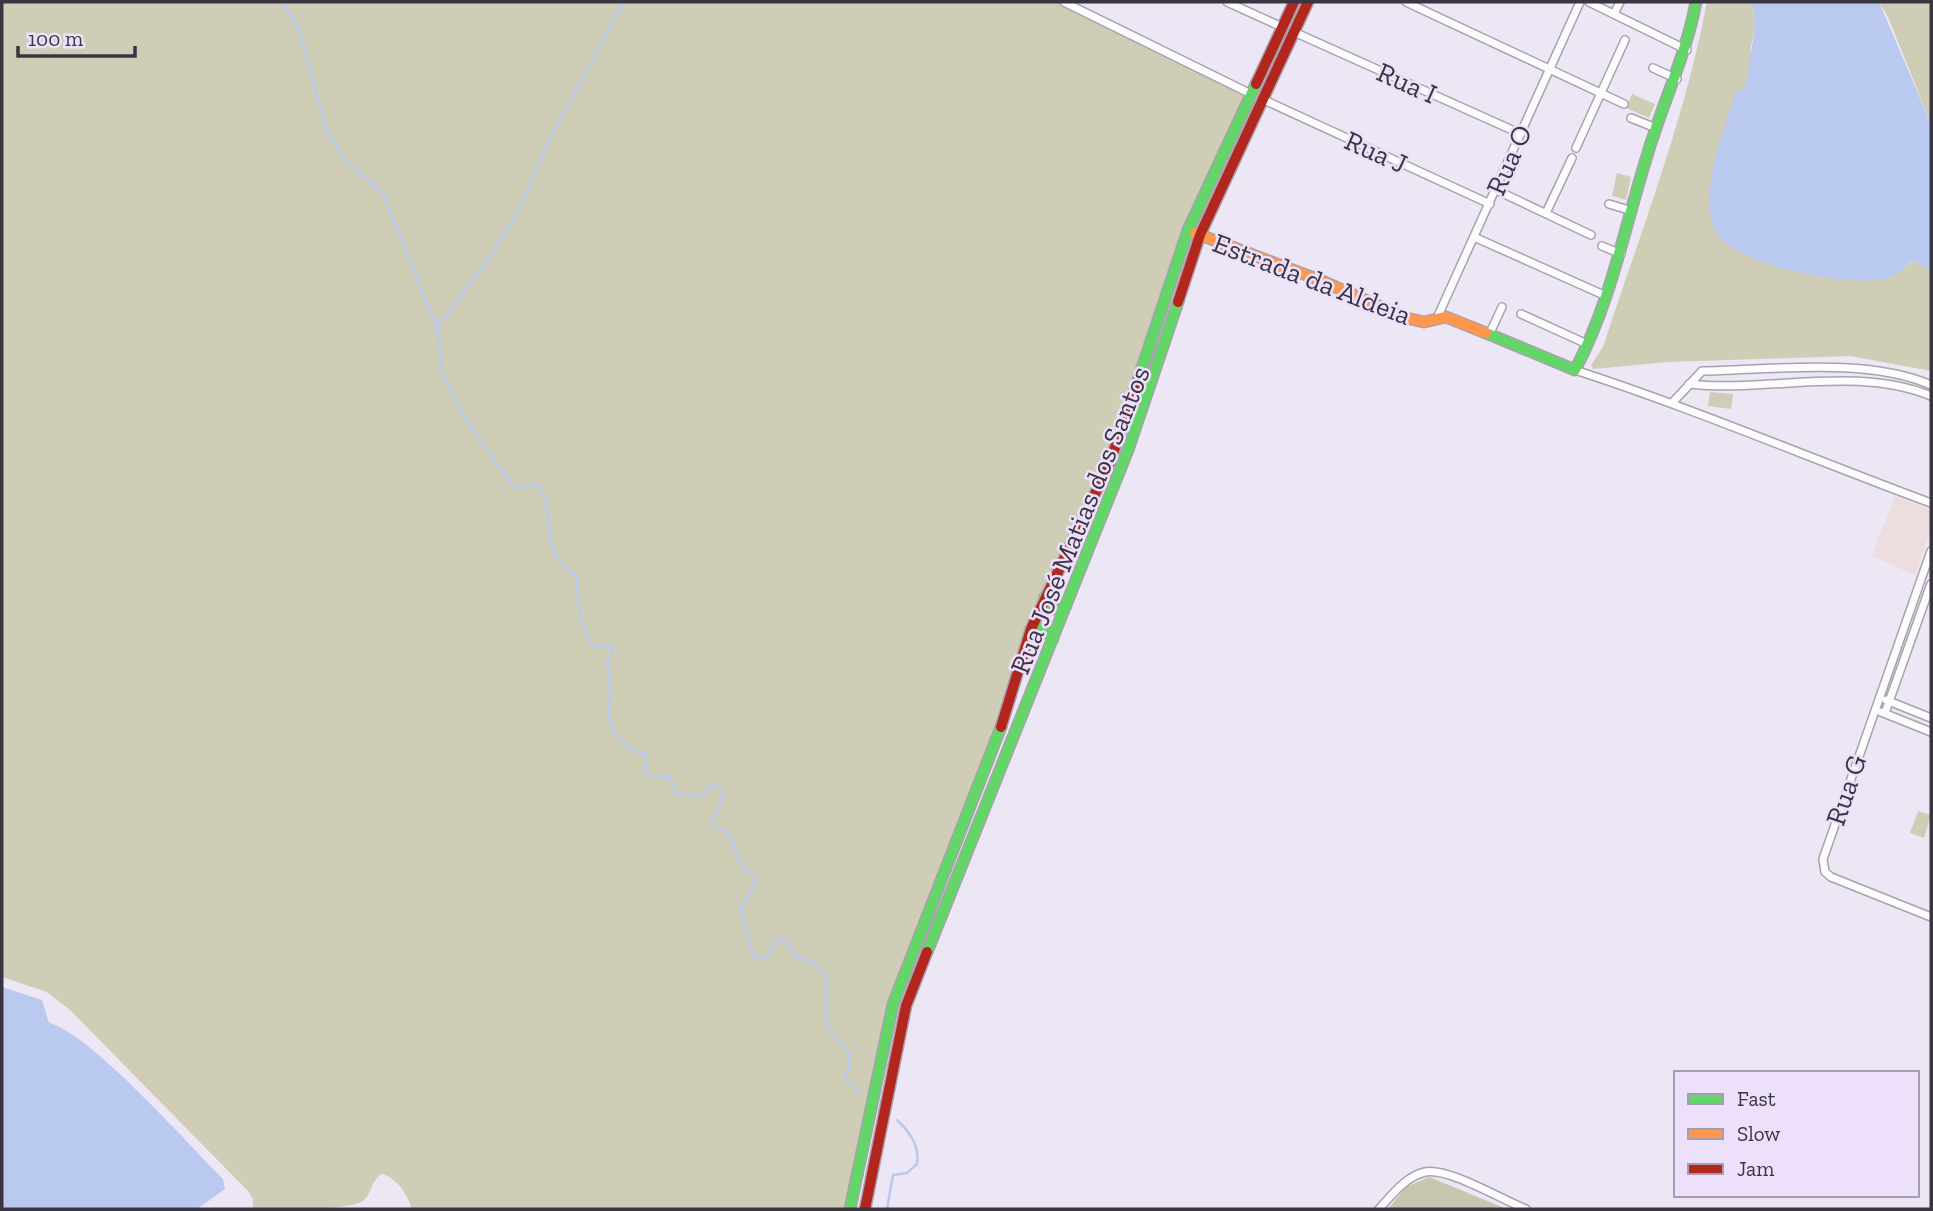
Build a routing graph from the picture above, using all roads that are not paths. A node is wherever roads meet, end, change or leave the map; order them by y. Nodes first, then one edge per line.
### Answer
1 (1064, 2) edge
2 (1227, 2) edge
3 (1294, 2) edge
4 (1308, 2) edge
5 (1406, 2) edge
6 (1580, 2) edge
7 (1589, 2) edge
8 (1620, 2) edge
9 (1696, 2) edge
10 (1614, 14) junction
11 (1282, 27) junction
12 (1294, 32) junction
13 (1625, 40) dead end
14 (1687, 50) junction
15 (1653, 68) dead end
16 (1550, 69) junction
17 (1678, 79) junction
18 (1602, 93) junction
19 (1251, 94) junction
20 (1262, 99) junction
21 (1624, 104) dead end
22 (1631, 118) dead end
23 (1656, 128) junction
24 (1521, 134) junction
25 (1576, 148) dead end
26 (1573, 158) dead end
27 (1496, 190) junction
28 (1490, 204) junction
29 (1609, 204) dead end
30 (1632, 211) junction
31 (1546, 213) junction
32 (1188, 230) junction
33 (1200, 235) junction
34 (1591, 235) dead end
35 (1474, 237) junction
36 (1602, 246) dead end
37 (1621, 254) junction
38 (1606, 296) junction
39 (1502, 307) dead end
40 (1521, 314) dead end
41 (1437, 318) junction
42 (1489, 335) junction
43 (1587, 344) junction
44 (1575, 370) junction
45 (1921, 381) junction
46 (1689, 384) junction
47 (1931, 385) edge
48 (1919, 391) junction
49 (1931, 396) edge
50 (1673, 402) junction
51 (1931, 503) edge
52 (1931, 551) edge
53 (1931, 584) edge
54 (1045, 596) junction
55 (1066, 606) junction
56 (1031, 629) junction
57 (1053, 639) junction
58 (1878, 697) junction
59 (1889, 701) junction
60 (1874, 709) junction
61 (1885, 713) junction
62 (1931, 718) edge
63 (1931, 732) edge
64 (1931, 916) edge
65 (850, 1209) edge
66 (865, 1209) edge
67 (1379, 1209) edge
68 (1526, 1209) edge

1 - 19 street
2 - 11 street
3 - 11 main road, Rua José Matias dos Santos
4 - 12 main road, Rua José Matias dos Santos
5 - 16 street
6 - 16 street, Rua O
7 - 10 street
8 - 10 street
9 - 14 main road
10 - 14 street
11 - 19 main road, Rua José Matias dos Santos
12 - 20 main road, Rua José Matias dos Santos
12 - 24 street, Rua I
13 - 18 street
14 - 17 main road
15 - 17 street
16 - 18 street
16 - 24 street, Rua O
17 - 23 main road
18 - 21 street
18 - 25 street
19 - 32 main road, Rua José Matias dos Santos
20 - 28 street, Rua J
20 - 33 main road, Rua José Matias dos Santos
22 - 23 street
23 - 30 main road
24 - 27 street, Rua O
26 - 31 street
27 - 28 street, Rua O
27 - 31 street
28 - 35 street, Rua O
29 - 30 street
30 - 37 main road
31 - 34 street
32 - 33 main road, Estrada da Aldeia
32 - 54 main road, Rua José Matias dos Santos
33 - 41 main road, Estrada da Aldeia
33 - 55 main road, Rua José Matias dos Santos
35 - 38 street
35 - 41 street, Rua O
36 - 37 street
37 - 38 main road
38 - 43 main road
39 - 42 street
40 - 43 street
41 - 42 main road, Estrada da Aldeia
42 - 44 main road, Estrada da Aldeia
43 - 44 main road
44 - 50 street
45 - 46 street
45 - 47 street
45 - 48 street
46 - 48 street
46 - 50 street
48 - 49 street
50 - 51 street
52 - 58 street, Rua G
53 - 59 street
54 - 55 main road
54 - 56 main road, Rua José Matias dos Santos
55 - 57 main road, Rua José Matias dos Santos
56 - 57 main road
56 - 65 main road, Rua José Matias dos Santos
57 - 66 main road, Rua José Matias dos Santos
58 - 59 street
58 - 60 street, Rua G
59 - 61 street
59 - 62 street
60 - 61 street
60 - 64 street, Rua G
61 - 63 street
67 - 68 street

